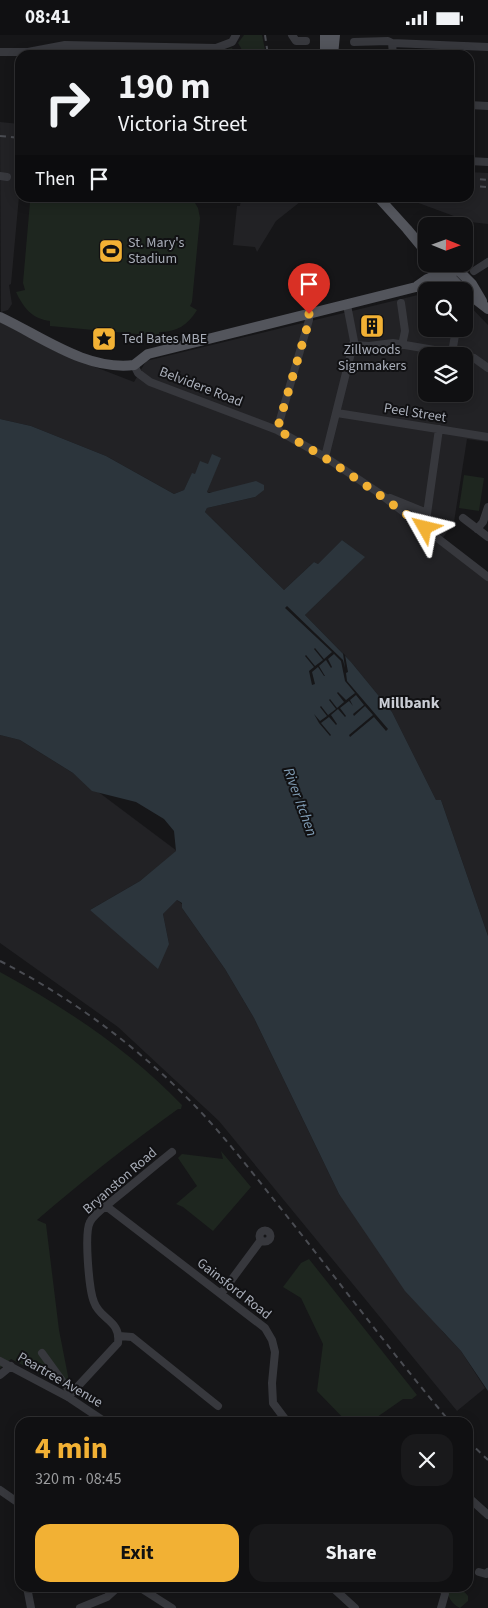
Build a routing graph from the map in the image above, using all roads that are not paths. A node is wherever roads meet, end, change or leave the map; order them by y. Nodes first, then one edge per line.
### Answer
1 (236, 35) edge
2 (292, 35) edge
3 (325, 35) edge
4 (335, 35) edge
5 (389, 40) edge
6 (306, 41) dead end
7 (354, 42) dead end
8 (488, 47) edge
9 (39, 50) edge
10 (325, 50) edge
11 (334, 50) edge
12 (0, 52) edge
13 (15, 52) edge
14 (474, 105) edge
15 (488, 106) edge
16 (474, 161) edge
17 (488, 162) edge
18 (383, 202) edge
19 (408, 229) junction
20 (418, 235) edge
21 (418, 242) edge
22 (487, 265) edge
23 (474, 271) dead end
24 (440, 273) edge
25 (454, 273) edge
26 (401, 303) dead end
27 (346, 305) junction
28 (486, 307) edge
29 (309, 314) junction
30 (0, 317) edge
31 (353, 345) junction
32 (402, 345) junction
33 (418, 348) edge
34 (473, 358) edge
35 (134, 365) junction
36 (488, 368) edge
37 (337, 413) junction
38 (439, 429) junction
39 (277, 430) junction
40 (488, 437) edge
41 (326, 457) junction
42 (379, 493) junction
43 (488, 507) edge
44 (428, 513) junction
45 (463, 517) dead end
46 (425, 528) junction
47 (477, 529) junction
48 (488, 537) edge
49 (488, 577) edge
50 (172, 1152) dead end
51 (106, 1206) junction
52 (261, 1240) dead end
53 (221, 1294) junction
54 (118, 1336) junction
55 (42, 1353) dead end
56 (0, 1361) edge
57 (10, 1366) junction
58 (0, 1375) edge
59 (70, 1395) junction
60 (218, 1406) dead end
61 (99, 1417) edge
62 (284, 1417) edge
63 (0, 1490) edge
64 (15, 1500) edge
65 (473, 1502) edge
66 (488, 1515) edge
67 (29, 1592) edge
68 (112, 1592) edge
69 (146, 1592) edge
70 (337, 1592) edge
71 (444, 1592) edge
72 (31, 1608) edge
73 (80, 1608) edge
74 (172, 1608) edge
75 (355, 1608) edge
76 (441, 1608) edge

1 - 9 street
2 - 6 street
3 - 10 main road
4 - 11 main road
5 - 7 street
5 - 8 street
12 - 13 street
14 - 15 street
16 - 17 street
18 - 19 main road
19 - 20 main road
19 - 21 main road
22 - 23 street
24 - 27 main road
25 - 28 main road
26 - 32 street
27 - 29 main road
27 - 31 street
29 - 35 main road
29 - 39 street
30 - 35 main road
31 - 32 street
31 - 37 street
32 - 33 street
34 - 36 street
35 - 39 street, Belvidere Road
37 - 38 street, Peel Street
37 - 41 street
38 - 40 street, Peel Street
38 - 44 street
39 - 41 street, Belvidere Road
41 - 42 street, Belvidere Road
42 - 44 street, Belvidere Road
42 - 46 street, Belvidere Road
43 - 47 street
44 - 46 street
45 - 47 street
46 - 49 street, Belvidere Road
47 - 48 street
50 - 51 street, Bryanston Road
51 - 53 street, Gainsford Road
51 - 54 street, Bryanston Road
52 - 53 street
53 - 62 street, Gainsford Road
54 - 59 street
54 - 60 street
55 - 59 street
56 - 57 street, Peartree Avenue
57 - 58 street
57 - 59 street, Peartree Avenue
59 - 61 street, Peartree Avenue
63 - 64 street
65 - 66 street
67 - 72 street
68 - 73 street
69 - 74 street
70 - 75 street
71 - 76 street

